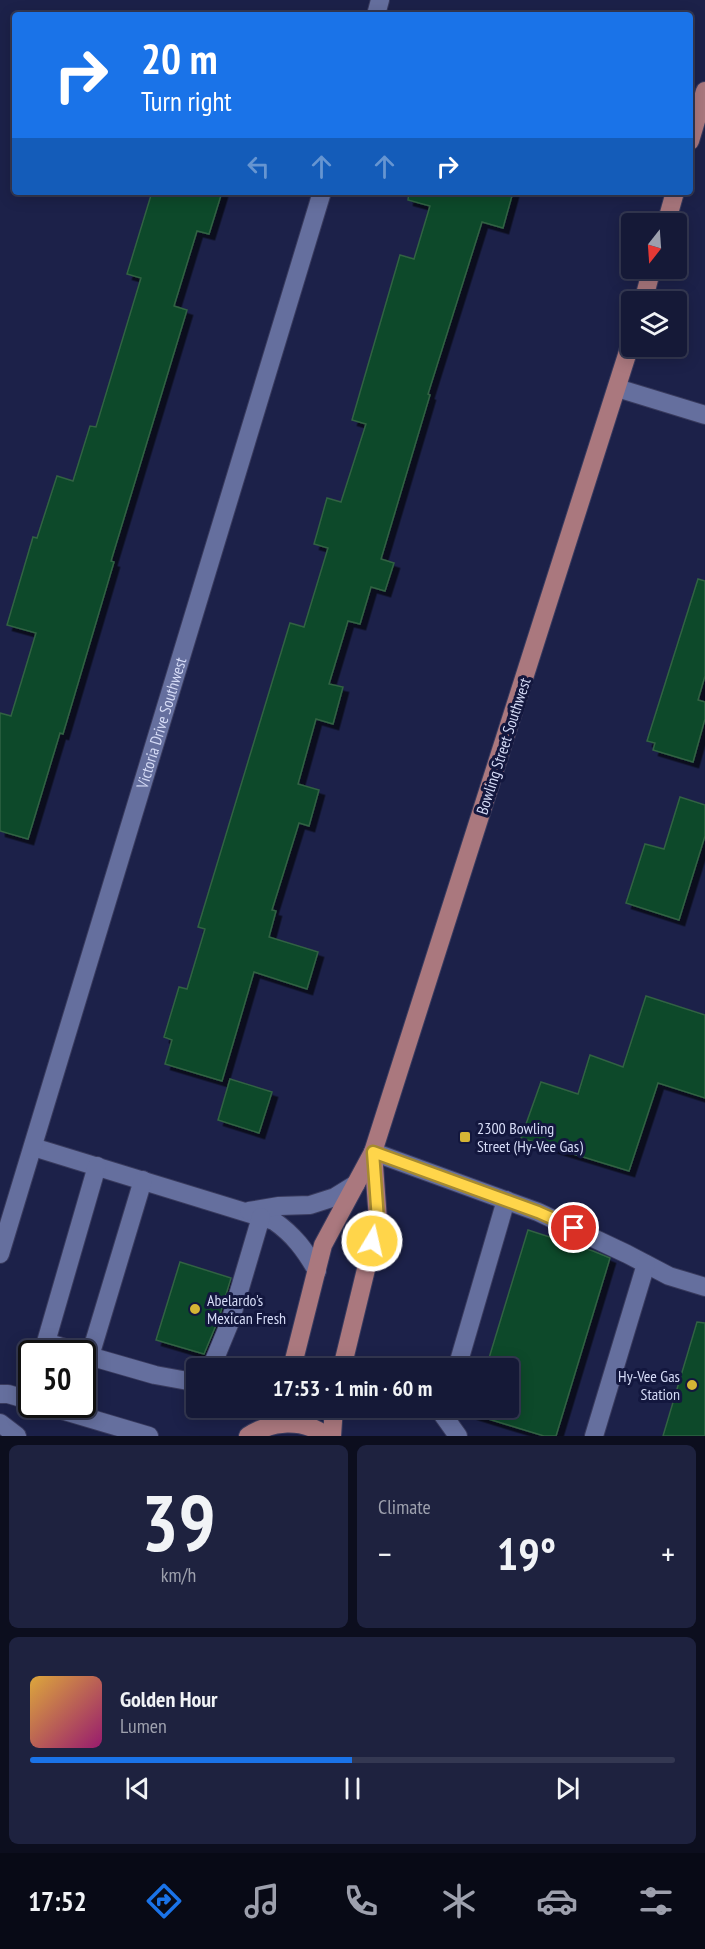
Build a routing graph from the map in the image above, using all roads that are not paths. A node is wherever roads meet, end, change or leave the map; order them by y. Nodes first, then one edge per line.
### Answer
1 (705, 91) edge
2 (693, 131) edge
3 (321, 195) edge
4 (674, 195) edge
5 (669, 213) edge
6 (626, 357) edge
7 (617, 388) junction
8 (705, 415) edge
9 (33, 1147) junction
10 (373, 1152) junction
11 (97, 1167) junction
12 (143, 1180) junction
13 (356, 1184) junction
14 (506, 1200) junction
15 (252, 1215) junction
16 (0, 1254) edge
17 (646, 1264) junction
18 (317, 1271) junction
19 (705, 1287) edge
20 (47, 1340) edge
21 (89, 1340) edge
22 (96, 1358) edge
23 (215, 1358) edge
24 (295, 1358) edge
25 (344, 1358) edge
26 (460, 1358) edge
27 (186, 1381) edge
28 (0, 1394) edge
29 (18, 1398) edge
30 (88, 1418) edge
31 (271, 1418) edge
32 (333, 1418) edge
33 (445, 1418) edge
34 (0, 1423) edge
35 (267, 1427) junction
36 (17, 1436) edge
37 (149, 1436) edge
38 (248, 1436) edge
39 (327, 1436) edge
40 (332, 1436) edge
41 (458, 1436) edge
42 (594, 1436) edge

1 - 2 main road
3 - 9 street, Victoria Drive Southwest
4 - 5 main road
6 - 7 main road, Bowling Street Southwest
7 - 8 street
7 - 10 main road, Bowling Street Southwest
9 - 11 street
9 - 16 street, Victoria Drive Southwest
10 - 13 main road, Bowling Street Southwest
10 - 14 street
10 - 25 main road, Bowling Street Southwest
11 - 12 street
11 - 20 street
12 - 15 street
12 - 21 street
13 - 15 street
13 - 18 main road, Bowling Street Southwest
14 - 17 street
14 - 26 street
15 - 18 street
15 - 23 street
17 - 19 street
17 - 42 street
18 - 24 main road, Bowling Street Southwest
22 - 27 street
28 - 29 street
30 - 37 street
31 - 35 main road
32 - 40 main road
33 - 41 street
34 - 36 street
35 - 38 main road
35 - 39 main road

